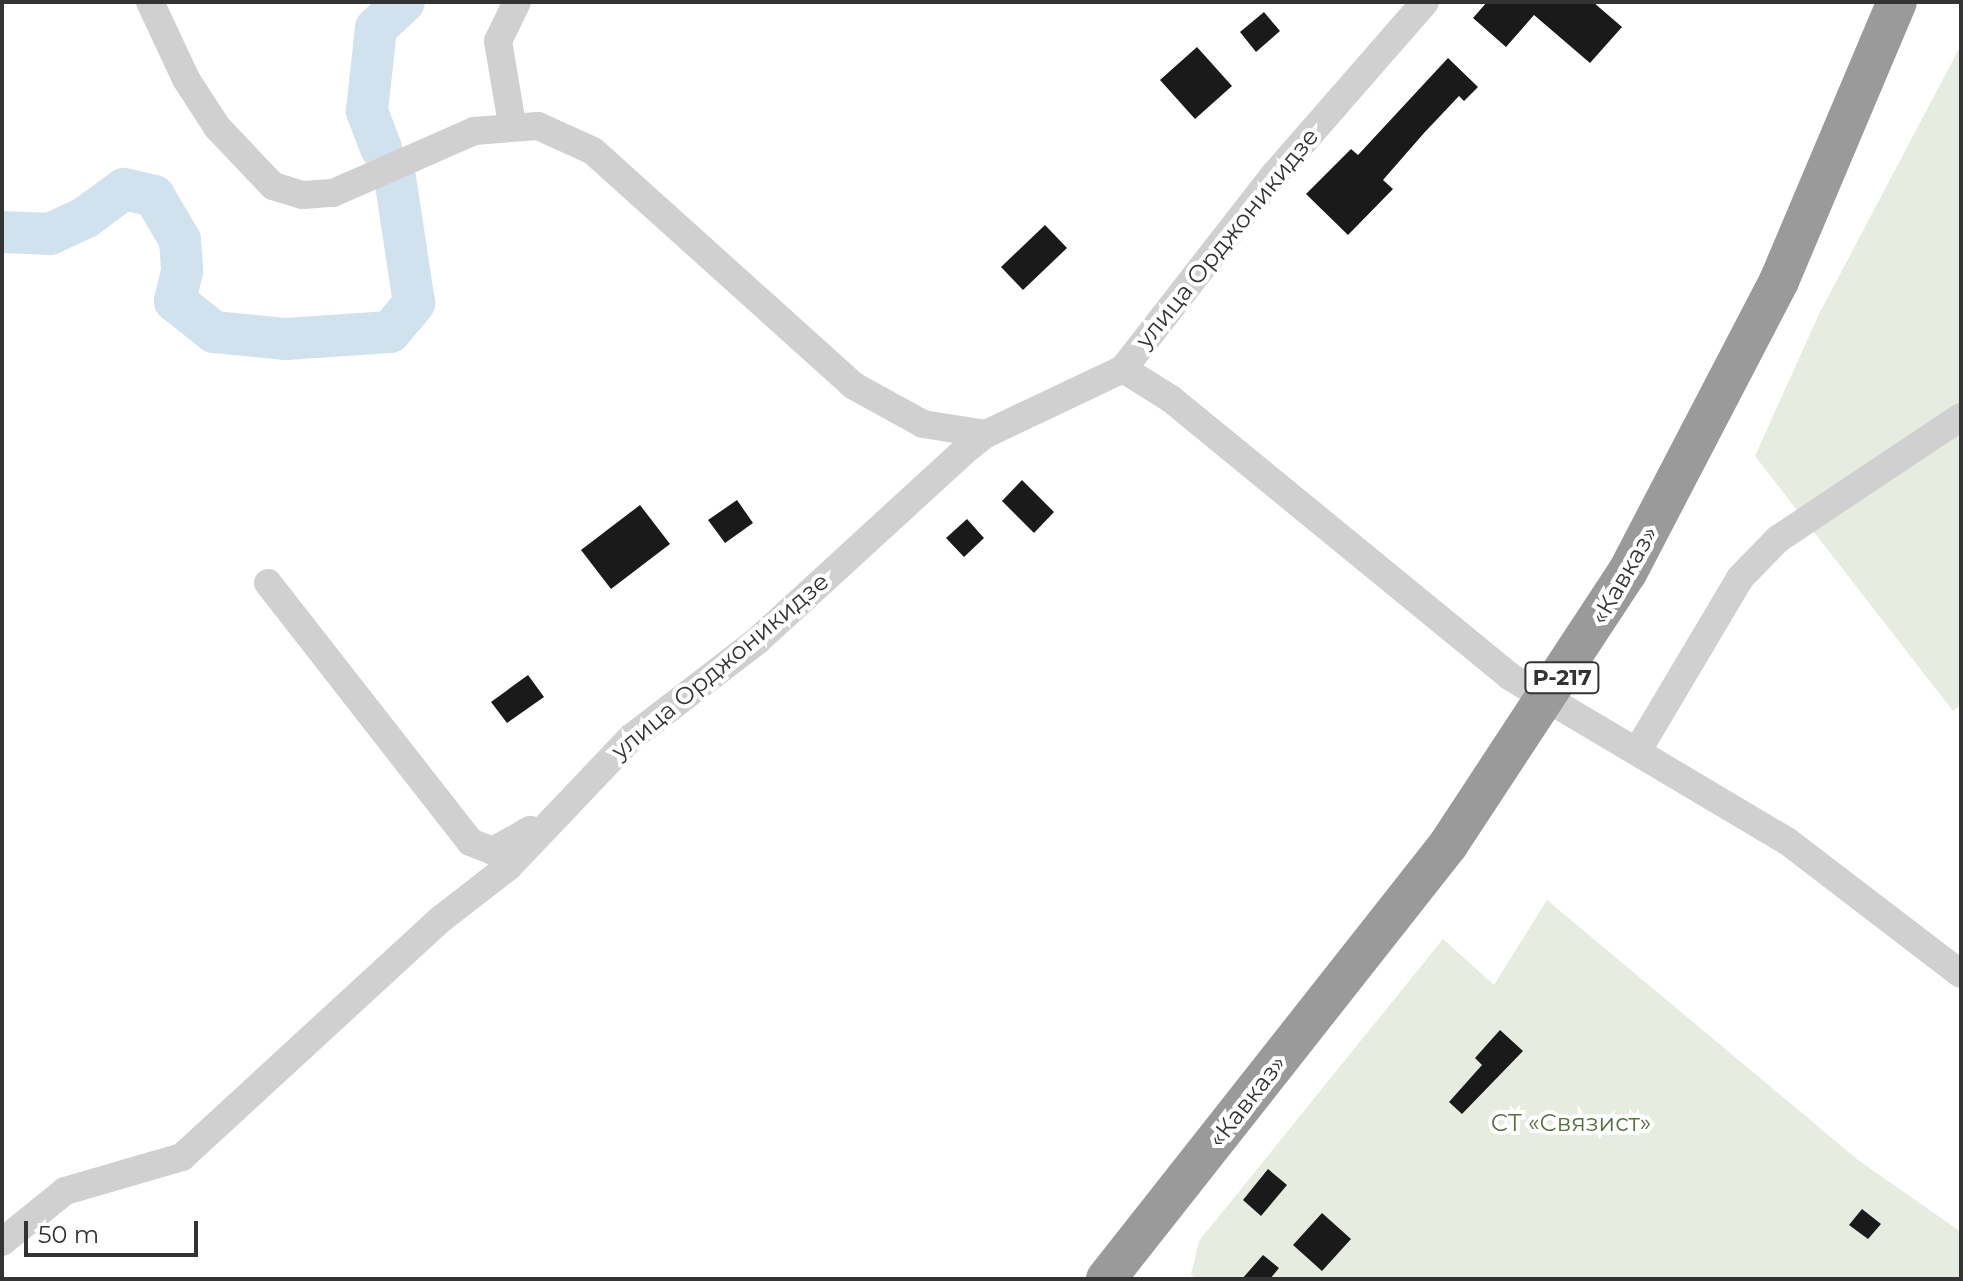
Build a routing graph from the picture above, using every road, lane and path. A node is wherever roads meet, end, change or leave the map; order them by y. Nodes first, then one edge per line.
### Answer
1 (150, 2) edge
2 (517, 2) edge
3 (1425, 2) edge
4 (1897, 2) edge
5 (512, 124) junction
6 (1123, 369) junction
7 (1961, 417) edge
8 (986, 434) junction
9 (268, 583) dead end
10 (1549, 698) junction
11 (1638, 750) junction
12 (552, 818) junction
13 (1961, 974) edge
14 (2, 1242) edge
15 (1106, 1279) edge

1 - 5 street
2 - 5 street
3 - 6 street, улица Орджоникидзе
4 - 10 highway, «Кавказ» / Р-217
5 - 8 street
6 - 8 street, улица Орджоникидзе
6 - 10 street
7 - 11 street
8 - 12 street, улица Орджоникидзе
9 - 12 street
10 - 11 street
10 - 15 highway, «Кавказ» / Р-217
11 - 13 street
12 - 14 street, улица Орджоникидзе

